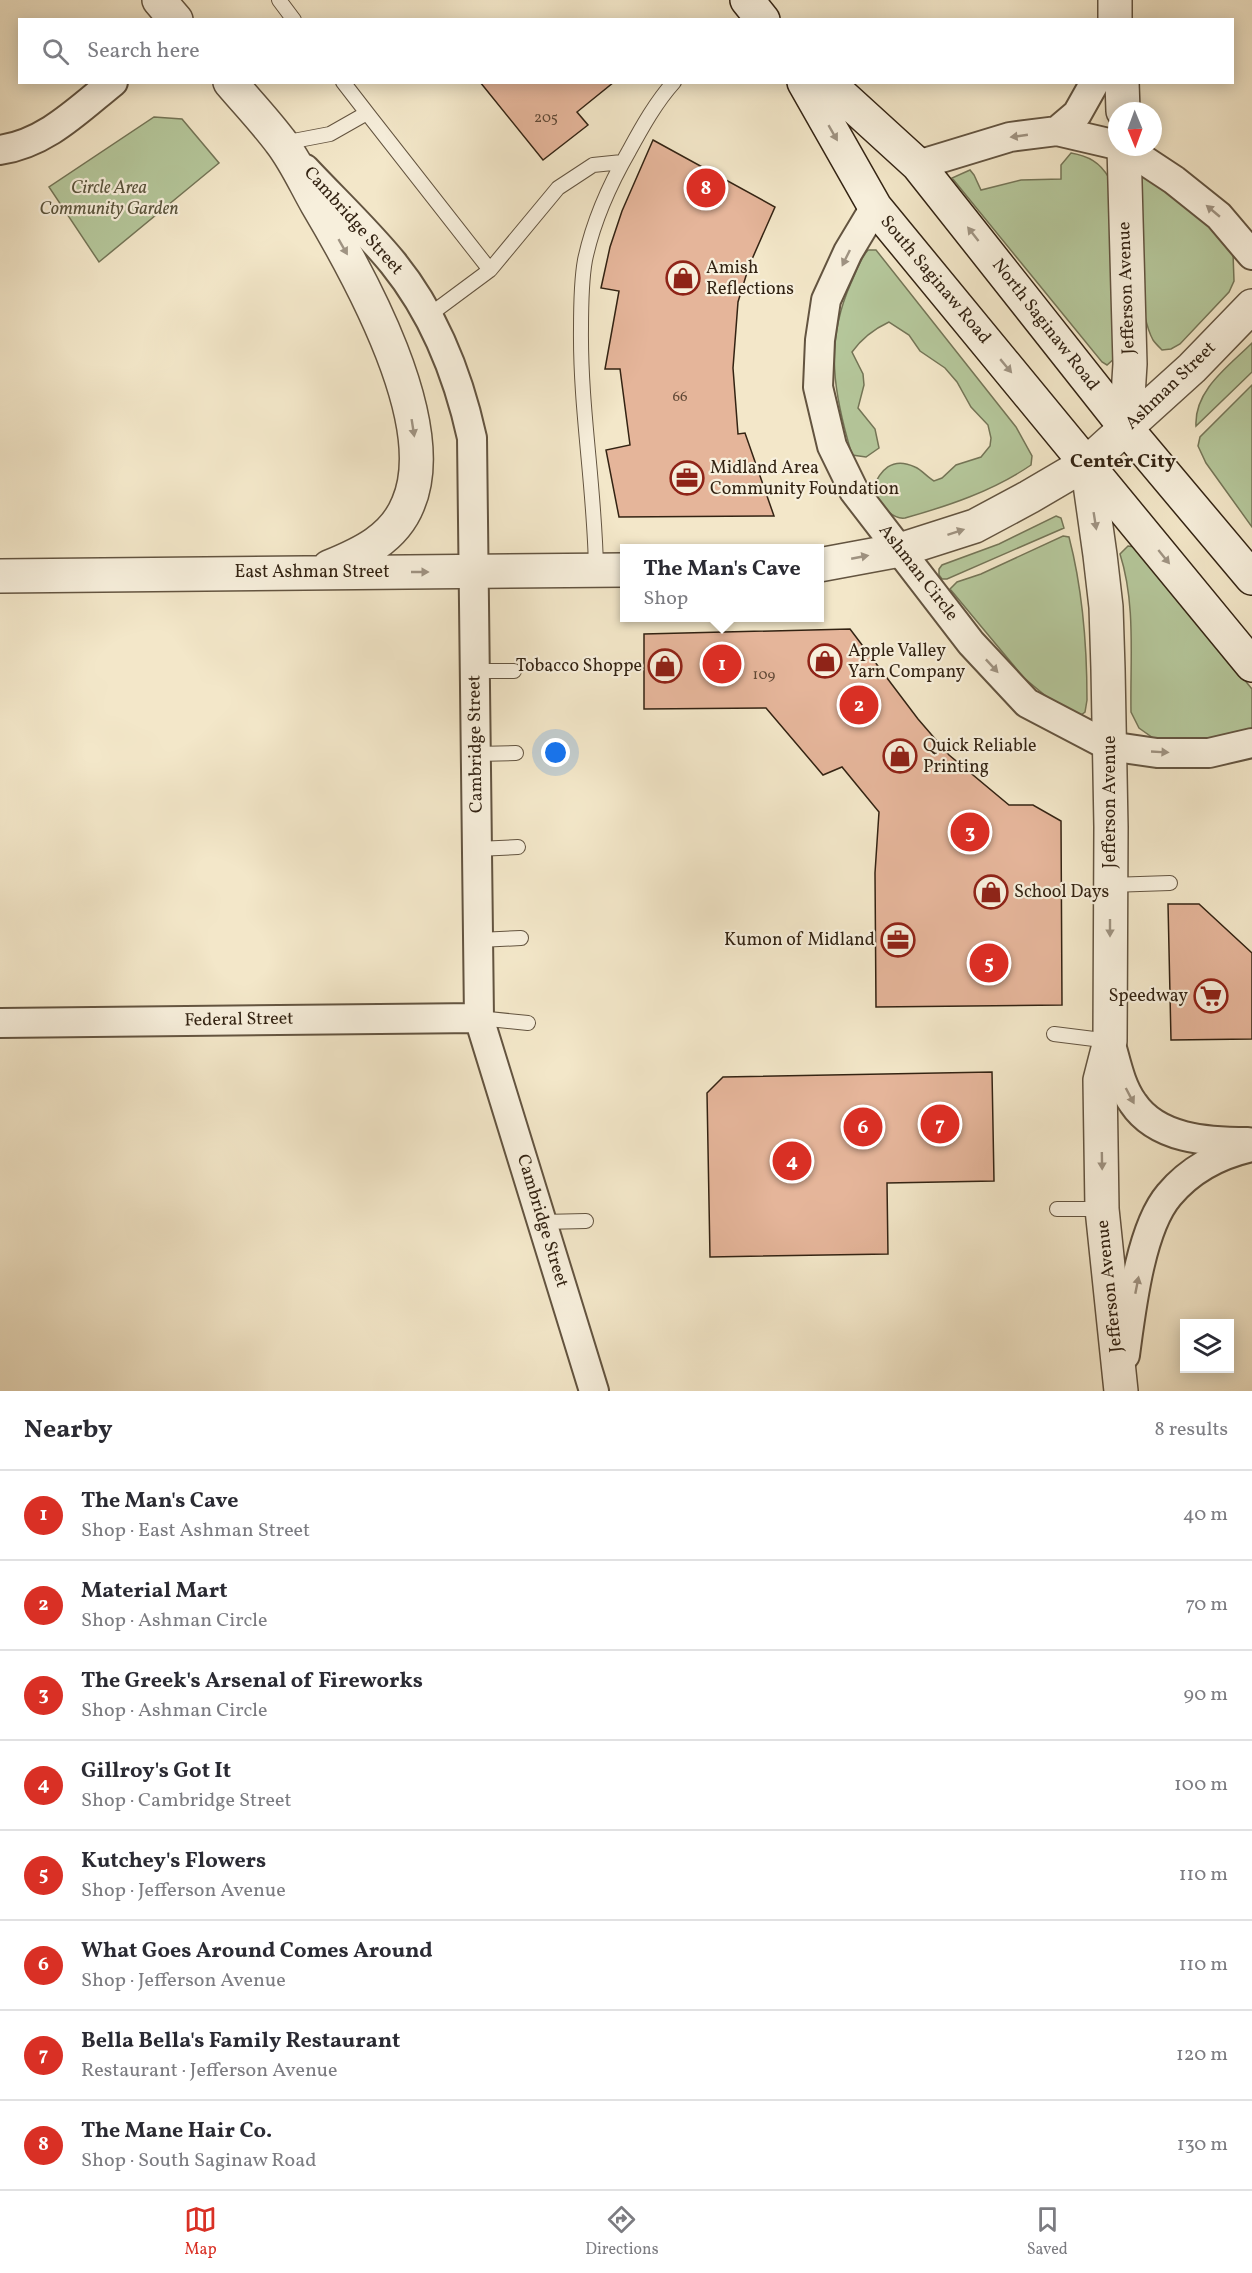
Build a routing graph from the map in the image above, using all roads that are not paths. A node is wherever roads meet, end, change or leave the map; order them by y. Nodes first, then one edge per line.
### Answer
1 (159, 0) edge
2 (279, 0) edge
3 (1115, 0) edge
4 (174, 18) edge
5 (292, 18) edge
6 (1115, 18) edge
7 (110, 84) edge
8 (345, 84) edge
9 (673, 84) edge
10 (805, 84) edge
11 (829, 84) edge
12 (1094, 84) edge
13 (1122, 84) edge
14 (239, 88) edge
15 (1123, 102) edge
16 (367, 113) junction
17 (1057, 131) junction
18 (282, 143) junction
19 (1108, 143) edge
20 (0, 150) edge
21 (1124, 156) edge
22 (1138, 156) edge
23 (622, 162) junction
24 (918, 165) junction
25 (875, 207) junction
26 (1252, 255) edge
27 (490, 270) junction
28 (1252, 306) edge
29 (428, 316) junction
30 (1126, 428) junction
31 (1087, 464) junction
32 (900, 550) junction
33 (824, 564) edge
34 (610, 570) edge
35 (319, 572) junction
36 (474, 572) junction
37 (0, 576) edge
38 (1252, 578) edge
39 (1252, 665) edge
40 (514, 671) dead end
41 (475, 672) junction
42 (1252, 743) edge
43 (1109, 746) junction
44 (516, 753) dead end
45 (476, 754) junction
46 (518, 847) dead end
47 (477, 849) junction
48 (1170, 883) dead end
49 (1110, 885) junction
50 (520, 938) dead end
51 (479, 940) junction
52 (479, 1018) junction
53 (0, 1023) edge
54 (528, 1023) dead end
55 (1054, 1034) dead end
56 (1110, 1041) junction
57 (1252, 1142) edge
58 (1252, 1148) edge
59 (1057, 1209) dead end
60 (1102, 1209) junction
61 (586, 1221) dead end
62 (542, 1222) junction
63 (1121, 1388) edge
64 (594, 1391) edge

1 - 4 street
2 - 5 lane
3 - 6 street
7 - 20 street
8 - 16 lane
9 - 23 lane
10 -> 25 street, South Saginaw Road
11 - 24 street, North Saginaw Road
12 - 17 street
13 - 15 street
14 - 18 street, Cambridge Street
16 - 18 lane
16 - 27 lane
17 - 19 street
17 -> 24 street
18 - 29 street, Cambridge Street
18 -> 35 street, Cambridge Street
21 - 30 street, Jefferson Avenue
26 -> 22 street
23 - 27 lane
23 - 34 lane
30 -> 24 street, North Saginaw Road
25 -> 31 street, South Saginaw Road
25 -> 32 street, Ashman Circle
27 - 29 lane
28 - 30 street, Ashman Street
29 - 36 street, Cambridge Street
30 - 31 street, Ashman Street
30 - 38 street, North Saginaw Road
32 -> 31 street
31 -> 39 street
31 -> 43 street, Jefferson Avenue
33 -> 32 street
32 -> 43 street, Ashman Circle
34 - 36 street, East Ashman Street
35 -> 36 street, East Ashman Street
35 - 37 street, East Ashman Street
36 - 41 street, Cambridge Street
40 - 41 lane
41 - 45 street, Cambridge Street
43 -> 42 street, Ashman Circle
43 - 49 street, Jefferson Avenue
44 - 45 lane
45 - 47 street, Cambridge Street
46 - 47 lane
47 - 51 street, Cambridge Street
48 - 49 lane
49 -> 56 street, Jefferson Avenue
50 - 51 lane
51 - 52 street, Cambridge Street
52 - 53 street, Federal Street
52 - 54 lane
52 - 62 street, Cambridge Street
55 - 56 lane
56 -> 57 street
56 -> 60 street, Jefferson Avenue
63 -> 58 street
59 - 60 lane
60 - 63 street, Jefferson Avenue
61 - 62 lane
62 - 64 street, Cambridge Street

